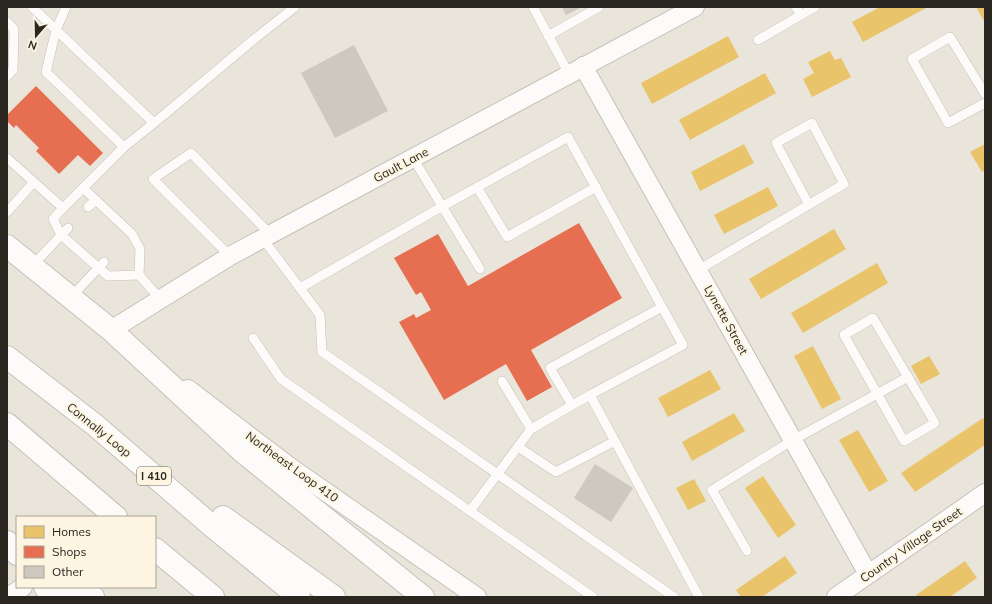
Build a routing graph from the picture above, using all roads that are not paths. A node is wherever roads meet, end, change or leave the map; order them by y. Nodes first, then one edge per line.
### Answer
1 (32, 7) edge
2 (66, 7) edge
3 (295, 7) edge
4 (533, 7) edge
5 (599, 7) edge
6 (815, 7) edge
7 (692, 8) edge
8 (798, 11) edge
9 (7, 22) edge
10 (56, 30) junction
11 (548, 36) junction
12 (758, 40) dead end
13 (576, 70) junction
14 (7, 76) edge
15 (985, 94) edge
16 (985, 103) edge
17 (154, 123) junction
18 (124, 147) junction
19 (7, 158) edge
20 (412, 158) junction
21 (33, 183) junction
22 (596, 187) junction
23 (83, 188) junction
24 (477, 188) junction
25 (96, 200) junction
26 (809, 205) junction
27 (443, 206) junction
28 (88, 207) dead end
29 (63, 208) junction
30 (7, 212) edge
31 (68, 228) dead end
32 (132, 234) junction
33 (61, 235) junction
34 (267, 237) junction
35 (124, 241) dead end
36 (7, 246) edge
37 (230, 256) junction
38 (102, 265) junction
39 (32, 266) junction
40 (480, 269) dead end
41 (698, 270) junction
42 (139, 275) junction
43 (300, 288) junction
44 (71, 298) junction
45 (160, 300) junction
46 (662, 307) junction
47 (111, 330) junction
48 (253, 338) dead end
49 (7, 357) edge
50 (908, 377) junction
51 (502, 381) dead end
52 (877, 394) junction
53 (590, 395) junction
54 (572, 405) junction
55 (7, 424) edge
56 (95, 425) junction
57 (531, 429) junction
58 (793, 440) junction
59 (615, 441) junction
60 (518, 447) junction
61 (497, 474) junction
62 (985, 493) edge
63 (470, 511) junction
64 (115, 516) edge
65 (7, 530) edge
66 (16, 537) edge
67 (7, 542) edge
68 (156, 550) edge
69 (747, 551) dead end
70 (16, 553) edge
71 (868, 574) junction
72 (22, 588) edge
73 (46, 588) edge
74 (68, 588) edge
75 (88, 593) edge
76 (8, 597) edge
77 (54, 597) edge
78 (213, 597) edge
79 (299, 597) edge
80 (334, 597) edge
81 (424, 597) edge
82 (477, 597) edge
83 (593, 597) edge
84 (674, 597) edge
85 (699, 597) edge
86 (836, 597) edge

1 - 10 lane
2 - 10 lane
3 - 17 lane
4 - 11 lane
5 - 11 lane
6 - 8 lane
7 - 13 street, Gault Lane
8 - 12 lane
9 - 14 lane
10 - 17 lane
10 - 18 lane
11 - 13 lane
13 - 20 street, Gault Lane
13 - 41 street, Lynette Street
15 - 16 lane
17 - 18 lane
18 - 23 lane
19 - 21 lane
20 - 27 lane
20 - 34 street, Gault Lane
21 - 29 lane
21 - 30 lane
22 - 24 lane
22 - 24 lane
22 - 46 lane
23 - 25 lane
23 - 29 lane
24 - 27 lane
25 - 28 lane
25 - 32 lane
26 - 26 lane
26 - 41 lane
27 - 40 lane
27 - 43 lane
29 - 33 lane
31 - 33 lane
32 - 35 lane
32 - 42 lane
33 - 38 lane
33 - 39 lane
34 - 37 street, Gault Lane
34 - 37 lane
34 - 43 lane
36 - 39 main road, Northeast Loop 410
37 - 45 street, Gault Lane
38 - 42 lane
38 - 44 lane
39 - 44 main road, Northeast Loop 410
41 - 58 street, Lynette Street
42 - 45 lane
43 - 61 lane
44 - 47 main road, Northeast Loop 410
45 - 47 street, Gault Lane
46 - 53 lane
46 - 54 lane
47 - 81 main road, Northeast Loop 410
47 - 82 street, Northeast Loop 410
48 - 63 lane
49 - 56 main road, Connally Loop / I 410
50 - 52 lane
50 - 52 lane
50 - 52 lane
51 - 57 lane
52 - 58 lane
53 - 54 lane
53 - 59 lane
54 - 57 lane
55 - 64 main road
56 - 79 main road, Connally Loop / I 410
56 - 80 main road
57 - 60 lane
58 - 69 lane
58 - 71 street, Lynette Street
59 - 60 lane
59 - 85 lane
60 - 61 lane
61 - 63 lane
61 - 84 lane
62 - 71 street, Country Village Street
63 - 83 lane
65 - 66 main road
67 - 70 main road
68 - 78 main road
71 - 86 street, Country Village Street
72 - 76 street
73 - 77 main road
74 - 75 street

